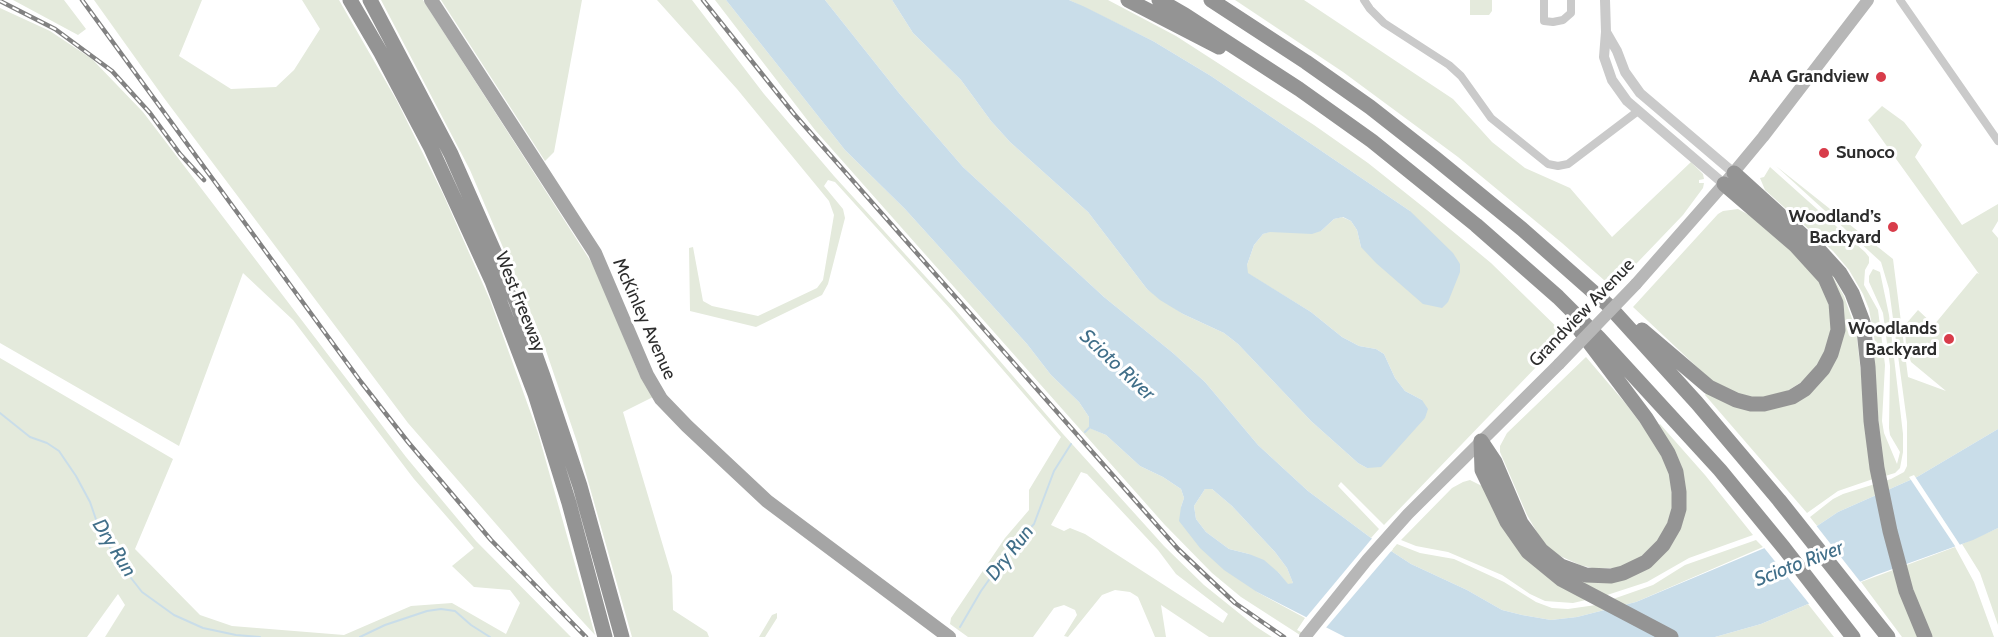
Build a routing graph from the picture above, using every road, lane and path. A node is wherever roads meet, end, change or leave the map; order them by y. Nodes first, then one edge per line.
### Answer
1 (350, 0) edge
2 (370, 0) edge
3 (431, 0) edge
4 (1128, 0) edge
5 (1159, 0) edge
6 (1211, 0) edge
7 (1364, 0) edge
8 (1545, 0) edge
9 (1571, 0) edge
10 (1605, 0) edge
11 (1868, 0) edge
12 (1900, 0) edge
13 (1606, 32) junction
14 (1299, 89) junction
15 (1638, 111) junction
16 (1998, 141) edge
17 (1729, 178) junction
18 (1558, 297) junction
19 (1608, 305) junction
20 (1481, 441) junction
21 (621, 631) edge
22 (1848, 631) edge
23 (605, 637) edge
24 (949, 637) edge
25 (1305, 637) edge
26 (1671, 637) edge
27 (1888, 637) edge
28 (1925, 637) edge

1 - 23 highway, West Freeway
2 - 21 highway, West Freeway
3 - 24 main road, McKinley Avenue
4 - 14 highway
5 - 14 highway
6 - 19 highway
7 - 15 street
8 - 9 street
10 - 13 street
11 - 17 main road, Grandview Avenue
12 - 16 street
13 - 15 street
13 - 17 street
14 - 18 highway
15 - 17 street
17 - 19 highway
17 - 20 main road, Grandview Avenue, bridge
17 - 28 highway
18 - 20 highway
18 - 22 highway
19 - 27 highway
20 - 25 main road, Grandview Avenue
20 - 26 highway

